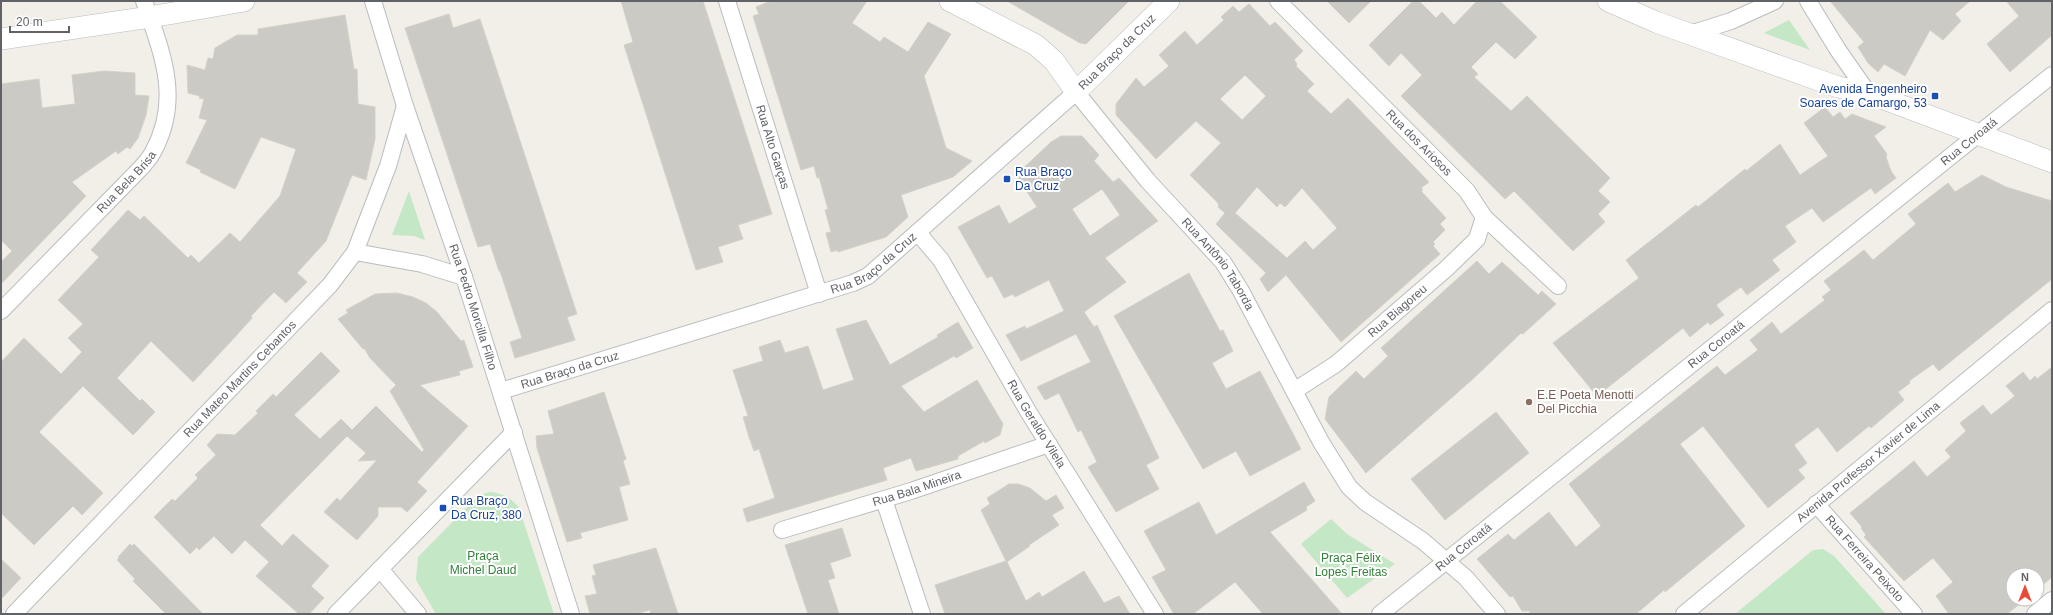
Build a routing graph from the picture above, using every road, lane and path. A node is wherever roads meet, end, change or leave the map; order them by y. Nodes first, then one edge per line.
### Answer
1 (244, 1) edge
2 (373, 1) edge
3 (727, 1) edge
4 (950, 1) edge
5 (1169, 1) edge
6 (1278, 1) edge
7 (1608, 1) edge
8 (1775, 1) edge
9 (1808, 1) edge
10 (147, 9) edge
11 (1690, 34) junction
12 (1, 39) edge
13 (2052, 75) edge
14 (1076, 92) junction
15 (1868, 93) junction
16 (405, 106) junction
17 (1979, 134) junction
18 (2052, 162) edge
19 (1484, 217) junction
20 (918, 233) junction
21 (355, 252) junction
22 (464, 277) junction
23 (1558, 286) dead end
24 (819, 294) junction
25 (2052, 310) edge
26 (1, 311) edge
27 (501, 391) junction
28 (1294, 391) junction
29 (514, 432) junction
30 (1050, 444) junction
31 (884, 500) junction
32 (1816, 504) junction
33 (782, 530) dead end
34 (1446, 561) junction
35 (380, 569) junction
36 (2052, 600) edge
37 (14, 614) edge
38 (336, 614) edge
39 (418, 614) edge
40 (571, 614) edge
41 (922, 614) edge
42 (1155, 614) edge
43 (1380, 614) edge
44 (1497, 614) edge
45 (1684, 614) edge
46 (1914, 614) edge
47 (2035, 614) edge

1 - 10 street
2 - 16 street, Rua Pedro Morcilla Filho
3 - 24 street, Rua Alto Garças
4 - 14 street, Rua Antônio Taborda
5 - 14 street, Rua Braço da Cruz
6 - 19 street, Rua dos Ariosos
7 - 11 street
8 - 11 street
9 - 15 street
10 - 12 street
10 - 26 street, Rua Bela Brisa
11 - 15 street
13 - 17 street, Rua Coroatá
14 - 20 street, Rua Braço da Cruz
14 - 28 street, Rua Antônio Taborda
15 - 17 street
16 - 21 street, Rua Mateo Martins Cebantos
16 - 22 street, Rua Pedro Morcilla Filho
17 - 18 street
17 - 34 street, Rua Coroatá
19 - 23 street, Rua dos Ariosos
19 - 28 street, Rua Biagoreu
20 - 24 street, Rua Braço da Cruz
20 - 30 street, Rua Geraldo Vilela
21 - 22 street
21 - 37 street, Rua Mateo Martins Cebantos
22 - 27 street, Rua Pedro Morcilla Filho
24 - 27 street, Rua Braço da Cruz
25 - 32 street, Avenida Professor Xavier de Lima
27 - 29 street, Rua Pedro Morcilla Filho
28 - 34 street, Rua Antônio Taborda
29 - 35 street
29 - 40 street, Rua Pedro Morcilla Filho
30 - 31 street, Rua Bala Mineira
30 - 42 street, Rua Geraldo Vilela
31 - 33 street, Rua Bala Mineira
31 - 41 street
32 - 45 street, Avenida Professor Xavier de Lima
32 - 46 street, Rua Ferreira Peixoto
34 - 43 street, Rua Coroatá
34 - 44 street, Rua Antônio Taborda
35 - 38 street
35 - 39 street
36 - 47 street

